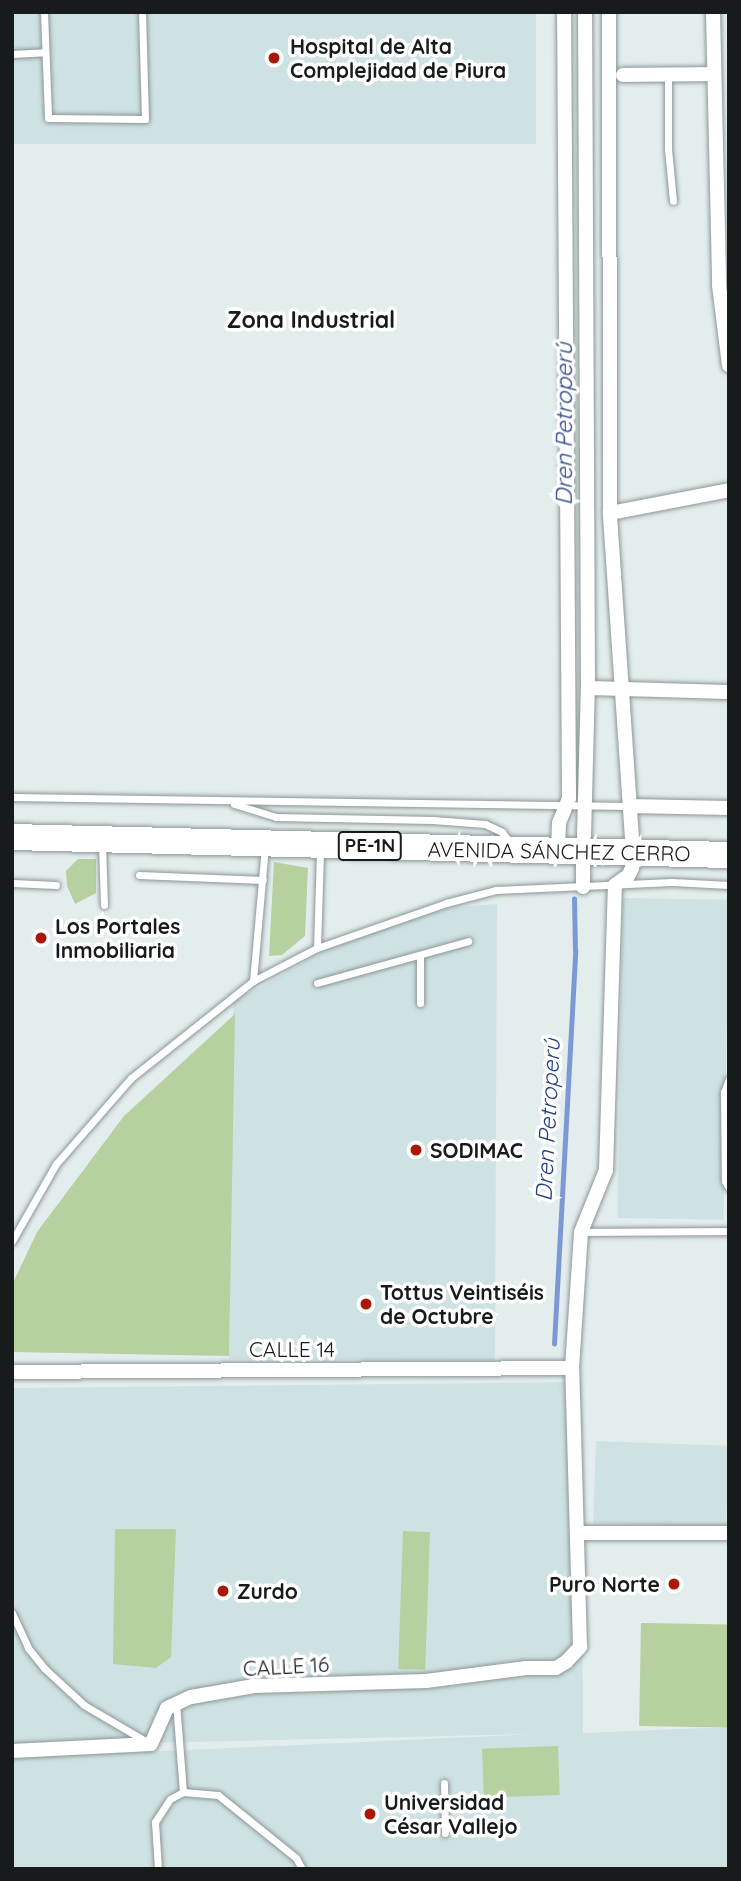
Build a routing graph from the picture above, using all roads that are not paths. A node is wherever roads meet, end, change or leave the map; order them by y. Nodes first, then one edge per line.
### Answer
1 (44, 12) edge
2 (142, 12) edge
3 (564, 12) edge
4 (585, 12) edge
5 (609, 12) edge
6 (713, 12) edge
7 (45, 52) junction
8 (12, 54) edge
9 (714, 74) junction
10 (623, 75) dead end
11 (668, 75) junction
12 (673, 201) dead end
13 (723, 243) edge
14 (728, 359) edge
15 (729, 490) edge
16 (610, 513) junction
17 (623, 687) junction
18 (588, 688) junction
19 (729, 692) edge
20 (12, 797) edge
21 (225, 801) junction
22 (629, 806) junction
23 (565, 807) junction
24 (586, 807) junction
25 (729, 808) edge
26 (27, 835) edge
27 (584, 836) dead end
28 (102, 839) junction
29 (266, 843) junction
30 (320, 845) junction
31 (513, 850) junction
32 (558, 851) junction
33 (12, 852) edge
34 (633, 853) junction
35 (729, 855) edge
36 (583, 865) dead end
37 (139, 875) dead end
38 (262, 880) junction
39 (12, 883) edge
40 (56, 884) dead end
41 (615, 885) junction
42 (729, 885) edge
43 (583, 887) junction
44 (104, 905) dead end
45 (468, 942) dead end
46 (317, 948) junction
47 (420, 955) junction
48 (253, 981) junction
49 (317, 983) dead end
50 (420, 1003) dead end
51 (729, 1079) edge
52 (729, 1188) edge
53 (729, 1231) edge
54 (581, 1232) junction
55 (12, 1241) edge
56 (572, 1368) junction
57 (12, 1372) edge
58 (578, 1533) junction
59 (729, 1533) edge
60 (12, 1613) edge
61 (14, 1623) edge
62 (176, 1703) junction
63 (151, 1744) junction
64 (12, 1751) edge
65 (444, 1783) dead end
66 (183, 1792) junction
67 (445, 1833) dead end
68 (158, 1869) edge
69 (302, 1869) edge

1 - 7 lane
2 - 7 lane
3 - 23 street
4 - 18 street
5 - 16 street
6 - 9 street
7 - 8 lane
9 - 11 street
9 - 13 street
10 - 11 street
11 - 12 lane
13 - 14 street
15 - 16 street
16 - 17 street
17 - 18 street
17 - 19 street
17 - 22 street
18 - 24 street
20 - 21 lane
21 - 23 lane
21 - 31 lane
22 - 24 lane
22 - 25 street
22 - 34 street
23 - 24 lane
23 - 32 street
24 - 27 street
26 - 28 highway, AVENIDA SÁNCHEZ CERRO / PE-1N
26 - 33 highway
28 - 29 highway, AVENIDA SÁNCHEZ CERRO / PE-1N
28 - 44 lane
29 - 30 highway, AVENIDA SÁNCHEZ CERRO / PE-1N
29 - 38 lane
30 - 31 highway, AVENIDA SÁNCHEZ CERRO / PE-1N
30 - 46 lane
31 - 32 highway, AVENIDA SÁNCHEZ CERRO / PE-1N
32 - 34 highway, AVENIDA SÁNCHEZ CERRO / PE-1N
34 - 35 highway, AVENIDA SÁNCHEZ CERRO / PE-1N
34 - 41 street
36 - 43 street
37 - 38 lane
38 - 48 lane
39 - 40 lane
41 - 42 lane
41 - 43 lane
41 - 54 street
43 - 46 lane
45 - 47 lane
46 - 48 lane
47 - 49 lane
47 - 50 lane
48 - 55 lane
51 - 52 lane
53 - 54 lane
54 - 56 street
56 - 57 street, CALLE 14
56 - 58 street
58 - 59 street
58 - 62 street, CALLE 16
60 - 61 lane
61 - 63 lane
62 - 63 street
62 - 66 lane
63 - 64 street
65 - 67 lane
66 - 68 lane
66 - 69 lane

